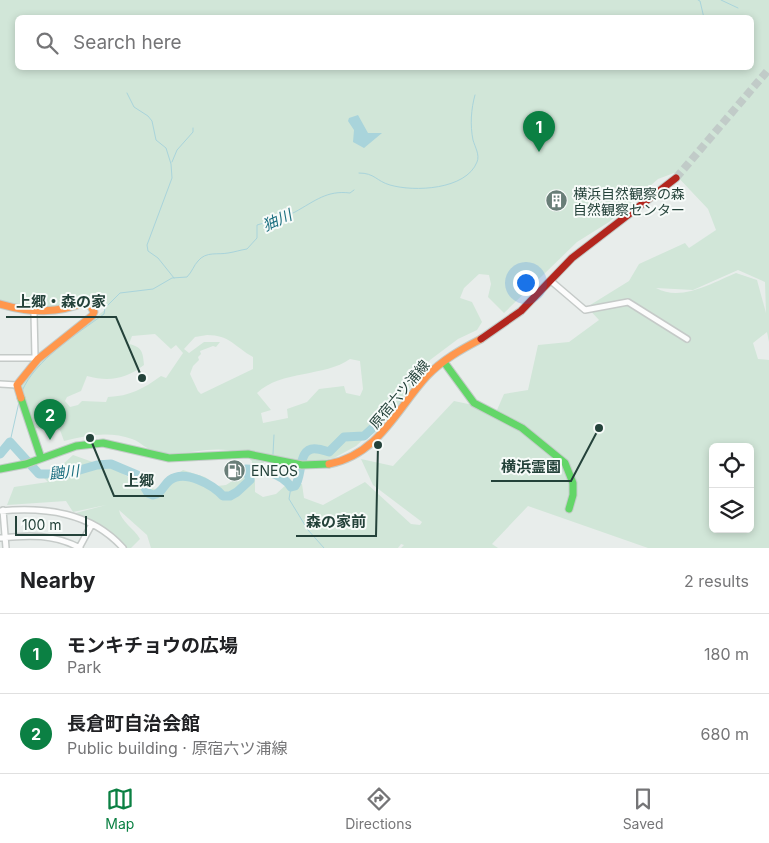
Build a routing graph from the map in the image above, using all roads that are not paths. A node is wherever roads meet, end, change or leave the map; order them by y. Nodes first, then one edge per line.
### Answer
1 (676, 178) tunnel mouth
2 (551, 281) junction
3 (0, 304) edge
4 (34, 313) junction
5 (687, 339) dead end
6 (0, 358) edge
7 (37, 358) junction
8 (444, 362) junction
9 (0, 384) edge
10 (19, 391) junction
11 (39, 458) junction
12 (0, 469) edge
13 (569, 509) dead end
14 (2, 511) edge
15 (92, 524) junction
16 (2, 538) edge
17 (6, 548) edge
18 (80, 548) edge
19 (123, 548) edge

1 - 2 main road, 原宿六ツ浦線
2 - 5 street
2 - 8 main road, 原宿六ツ浦線
3 - 4 main road
4 - 7 street
4 - 7 main road
6 - 7 street
7 - 10 main road
8 - 11 main road, 原宿六ツ浦線
8 - 13 main road
9 - 10 street
10 - 11 main road
11 - 12 main road, 原宿六ツ浦線
14 - 15 street
14 - 16 street
15 - 18 street
15 - 19 street
16 - 17 street
16 - 18 street

